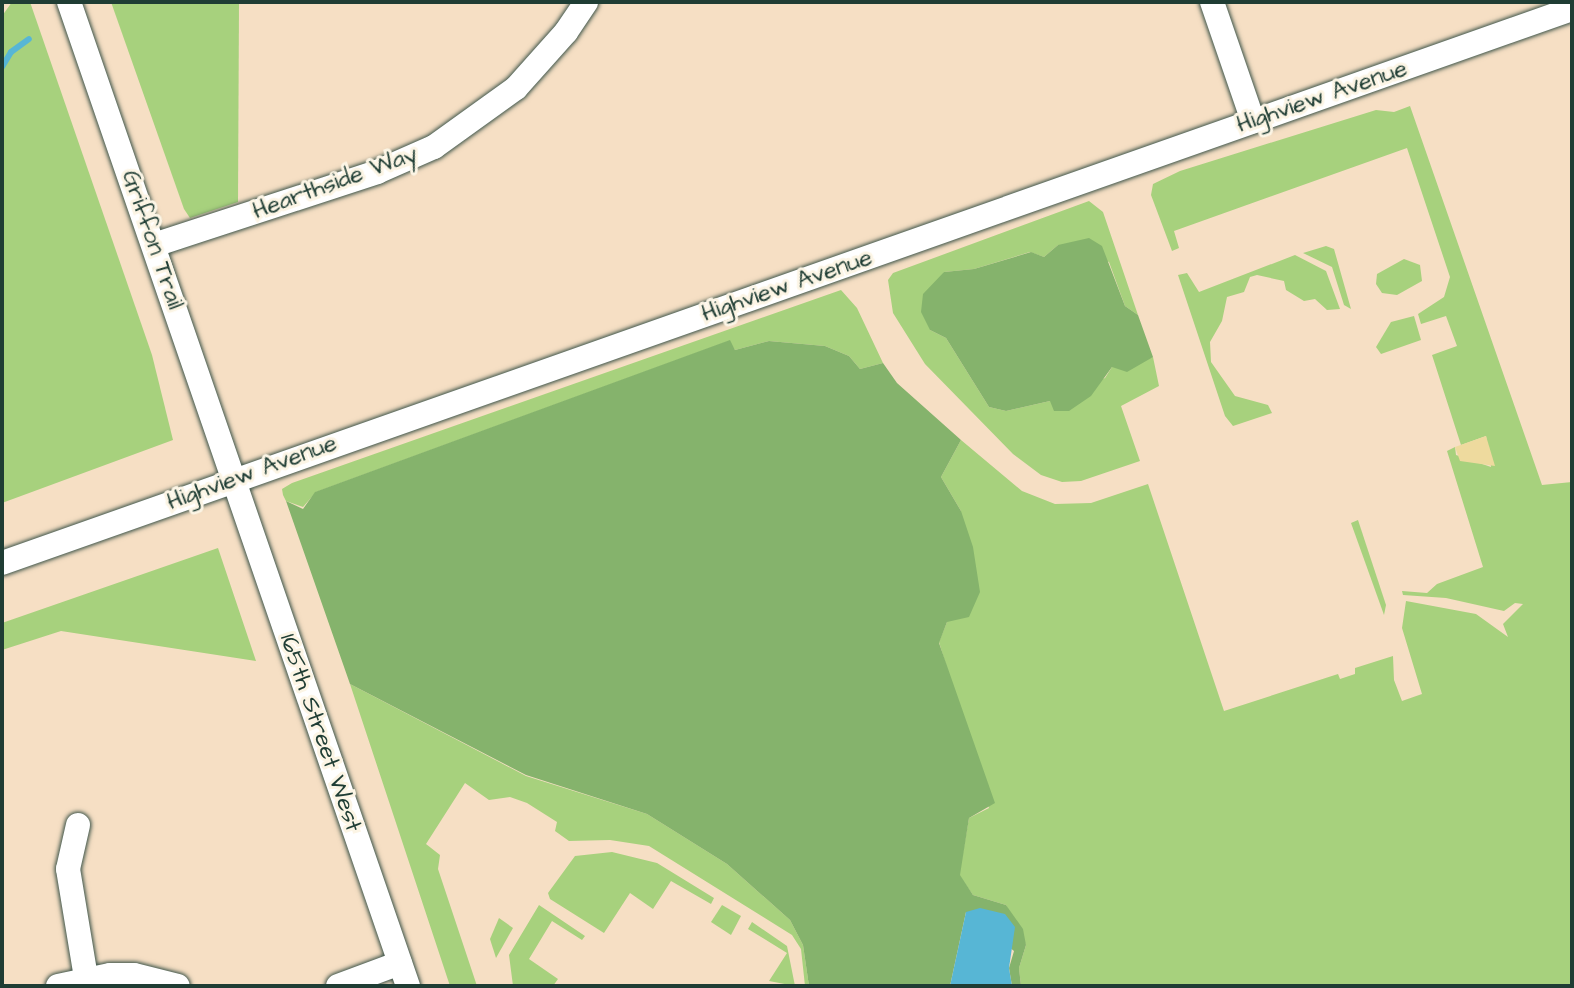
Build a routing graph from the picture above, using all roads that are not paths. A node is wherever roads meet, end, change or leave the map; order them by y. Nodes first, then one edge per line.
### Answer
1 (69, 2) edge
2 (586, 2) edge
3 (1212, 2) edge
4 (1572, 9) edge
5 (1252, 121) junction
6 (154, 246) junction
7 (232, 479) junction
8 (2, 563) edge
9 (78, 825) dead end
10 (404, 975) edge
11 (86, 978) junction
12 (58, 986) edge
13 (178, 986) edge
14 (338, 986) edge

1 - 6 street, Griffon Trail
2 - 6 street, Hearthside Way
3 - 5 street
4 - 5 street, Highview Avenue
5 - 7 street, Highview Avenue
6 - 7 street, Griffon Trail
7 - 8 street, Highview Avenue
7 - 10 street, 165th Street West
9 - 11 street
10 - 14 street
11 - 12 street
11 - 13 street

